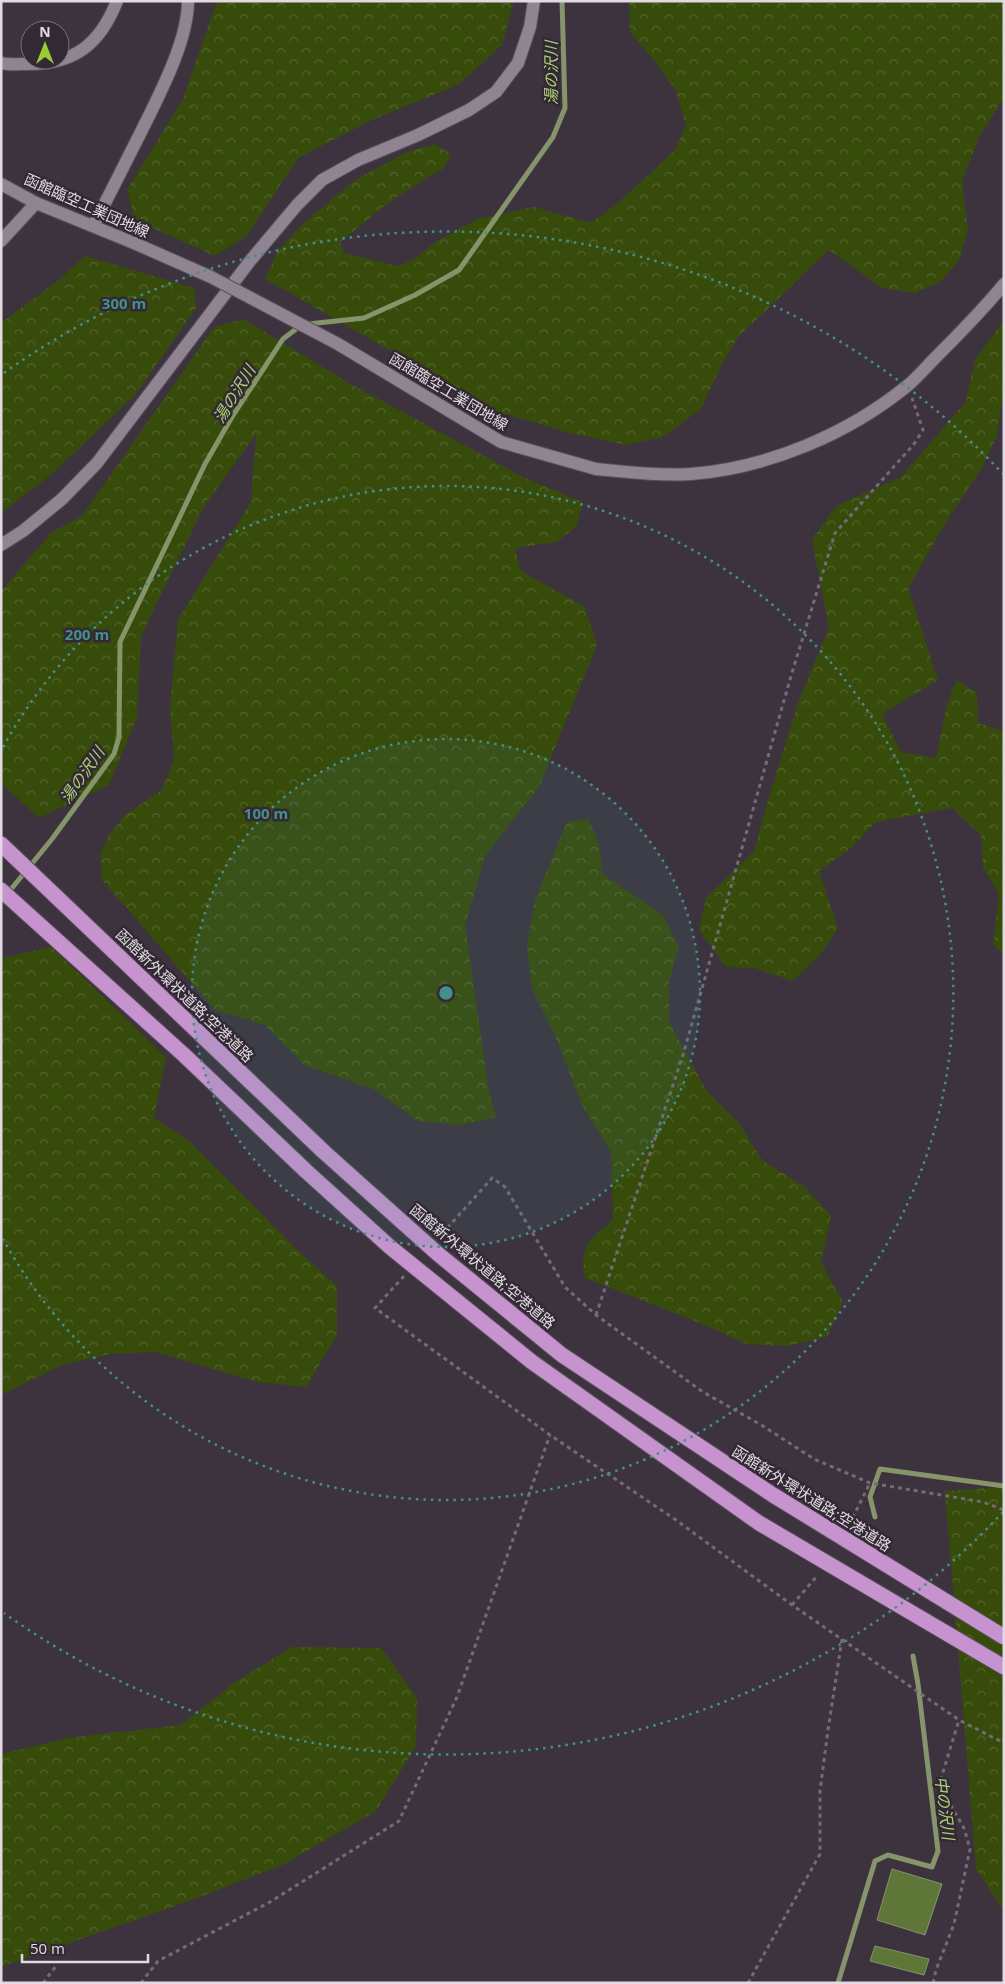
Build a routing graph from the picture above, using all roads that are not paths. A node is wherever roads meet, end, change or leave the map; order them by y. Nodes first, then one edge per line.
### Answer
1 (117, 1) edge
2 (188, 1) edge
3 (534, 1) edge
4 (1, 62) edge
5 (1, 184) edge
6 (36, 203) junction
7 (93, 226) junction
8 (1, 241) edge
9 (1004, 284) edge
10 (1, 545) edge
11 (1, 844) edge
12 (1, 890) edge
13 (1004, 1637) edge
14 (1004, 1667) edge

1 - 4 street
2 - 7 street
3 - 10 street
5 - 6 street, 函館臨空工業団地線
6 - 7 street, 函館臨空工業団地線
6 - 8 street
7 - 9 street, 函館臨空工業団地線, bridge
11 - 13 highway, 函館新外環状道路;空港道路
12 - 14 highway

